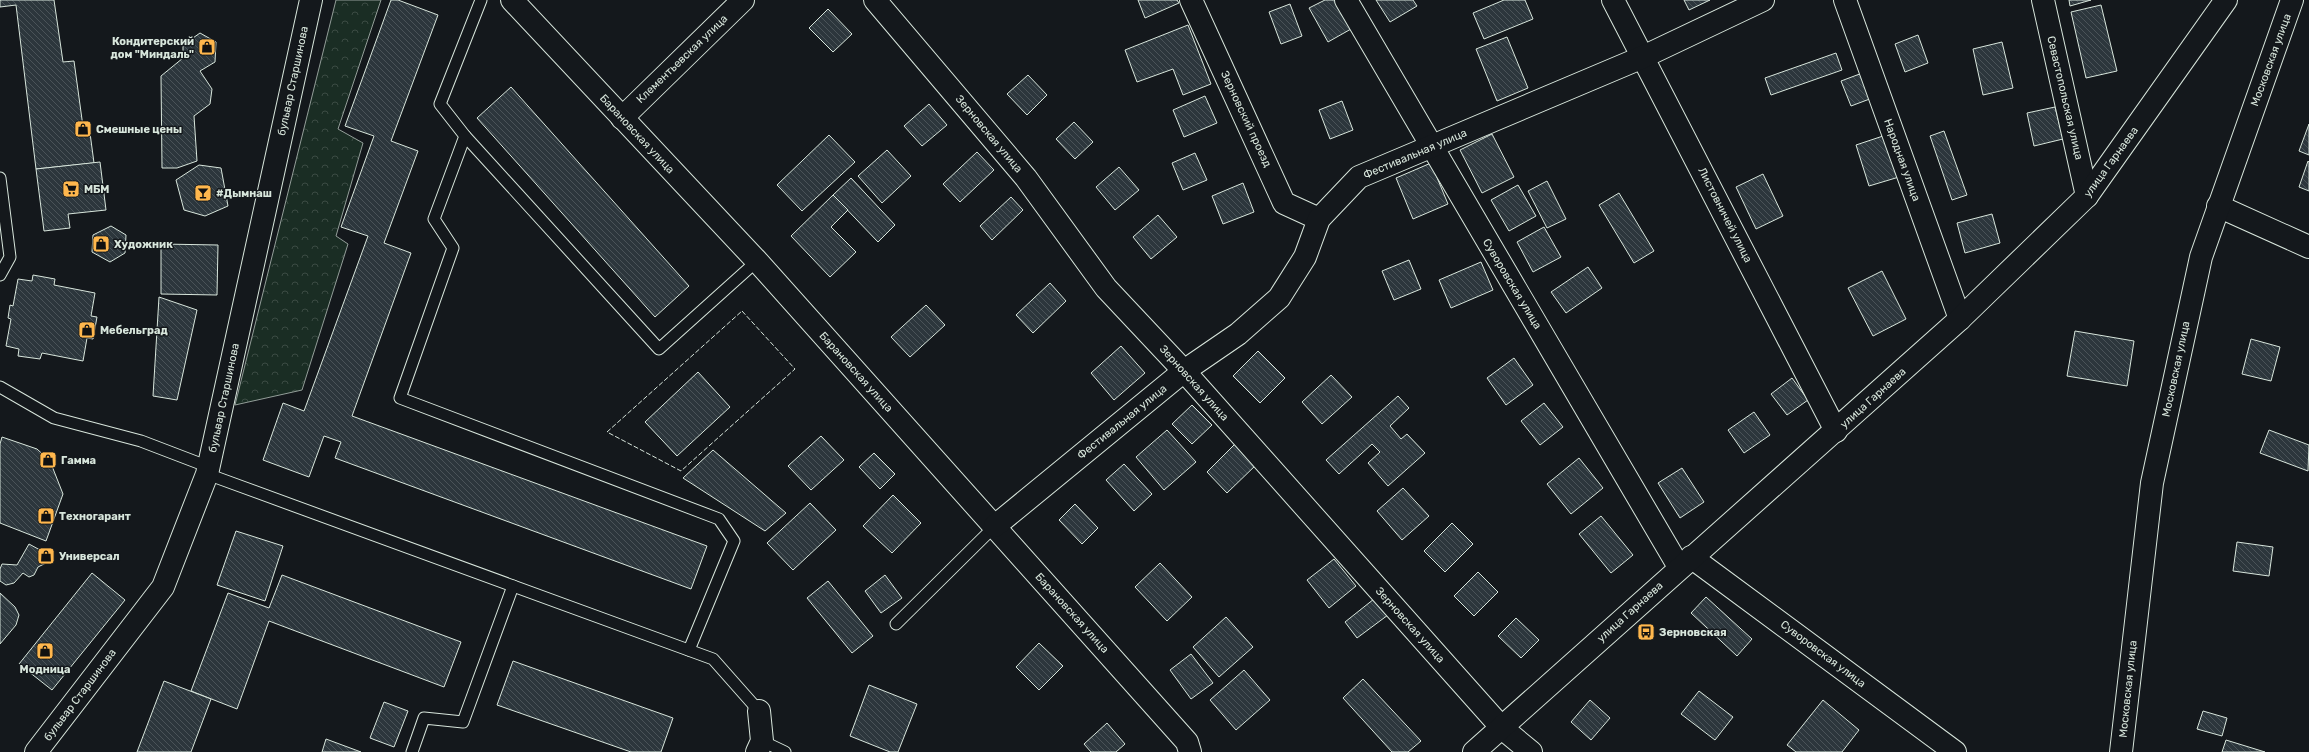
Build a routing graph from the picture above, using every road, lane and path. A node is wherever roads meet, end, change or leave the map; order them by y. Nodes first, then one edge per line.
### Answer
1 (311, 0) edge
2 (481, 0) edge
3 (512, 0) edge
4 (743, 0) edge
5 (875, 0) edge
6 (1191, 0) edge
7 (1346, 0) edge
8 (1613, 0) edge
9 (1763, 0) edge
10 (1845, 0) edge
11 (2043, 0) edge
12 (2226, 0) edge
13 (2292, 0) edge
14 (1643, 57) junction
15 (622, 118) junction
16 (466, 136) junction
17 (1432, 148) junction
18 (0, 178) edge
19 (2087, 196) junction
20 (2218, 206) junction
21 (1319, 219) junction
22 (2309, 247) edge
23 (757, 261) junction
24 (0, 275) edge
25 (1960, 319) junction
26 (1184, 371) junction
27 (0, 387) edge
28 (1836, 431) junction
29 (208, 471) junction
30 (995, 526) junction
31 (1685, 562) junction
32 (513, 586) junction
33 (896, 624) dead end
34 (689, 650) junction
35 (759, 711) joint
36 (1502, 728) junction
37 (759, 746) edge
38 (36, 752) edge
39 (412, 752) edge
40 (786, 752) edge
41 (1190, 752) edge
42 (1474, 752) edge
43 (1531, 752) edge
44 (1955, 752) edge
45 (2121, 752) edge

1 - 29 street, бульвар Старшинова
2 - 16 lane
3 - 15 street, Барановская улица
4 - 15 street, Клементьевская улица
5 - 26 street, Зерновская улица
6 - 21 street, Зерновский проезд
7 - 17 street, Суворовская улица
8 - 14 street, Листовничей улица
9 - 14 street, Фестивальная улица
10 - 25 street, Народная улица
11 - 19 street, Севастопольская улица
12 - 19 street, улица Гарнаева
13 - 20 street, Московская улица
14 - 17 street, Фестивальная улица
14 - 28 street, Листовничей улица
15 - 23 street, Барановская улица
16 - 23 lane
16 - 34 lane
17 - 21 street, Фестивальная улица
17 - 31 street, Суворовская улица
18 - 24 lane
19 - 25 street, улица Гарнаева
20 - 22 street
20 - 45 street, Московская улица
21 - 26 street, Фестивальная улица
23 - 30 street, Барановская улица
25 - 28 street, улица Гарнаева
26 - 30 street, Фестивальная улица
26 - 36 street, Зерновская улица
27 - 29 lane
28 - 31 street, улица Гарнаева
29 - 32 lane
29 - 38 street, бульвар Старшинова
30 - 33 lane
30 - 41 street, Барановская улица
31 - 36 street, улица Гарнаева
31 - 44 street, Суворовская улица
32 - 34 lane
32 - 39 lane
34 - 35 lane
35 - 37 street
36 - 42 street, улица Гарнаева
36 - 43 street, Зерновская улица
37 - 40 lane

